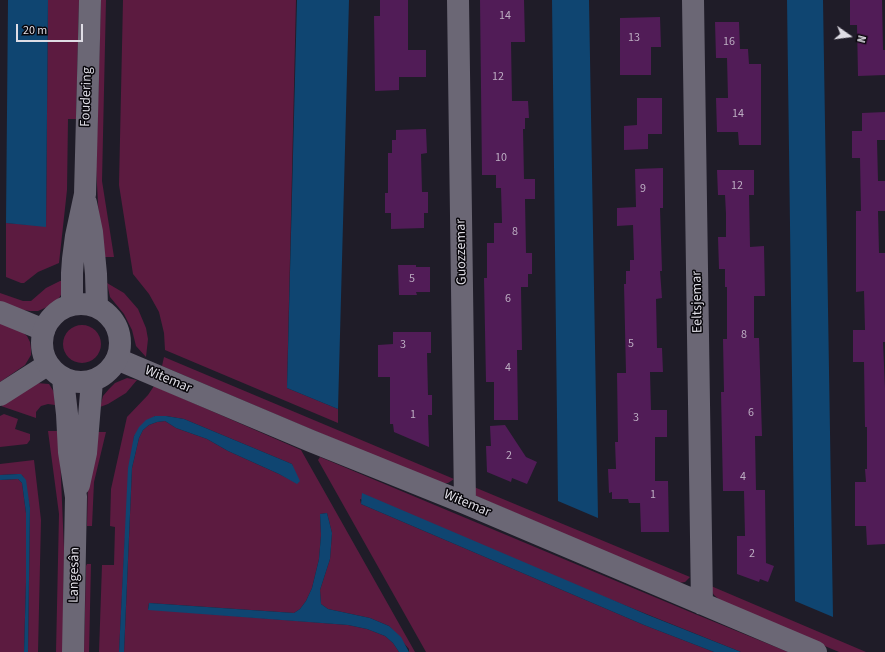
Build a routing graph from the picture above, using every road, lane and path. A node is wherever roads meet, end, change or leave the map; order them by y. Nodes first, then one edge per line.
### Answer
1 (90, 0) edge
2 (458, 0) edge
3 (694, 0) edge
4 (84, 194) junction
5 (72, 305) junction
6 (97, 307) junction
7 (0, 312) edge
8 (44, 330) junction
9 (117, 359) junction
10 (47, 365) junction
11 (63, 379) junction
12 (92, 381) junction
13 (0, 395) edge
14 (76, 497) junction
15 (465, 503) junction
16 (702, 604) junction
17 (73, 652) edge
18 (816, 652) edge

1 - 4 street, Foudering
2 - 15 street, Guozzemar
3 - 16 street, Eeltsjemar
4 - 5 street, Foudering
4 - 6 street, Foudering
5 - 6 street
5 - 8 street
6 - 9 street
7 - 8 street
8 - 10 street
9 - 12 street
9 - 15 street, Witemar
10 - 11 street
10 - 13 street
11 - 12 street
11 - 14 street, Langesân
12 - 14 street, Langesân
14 - 17 street, Langesân
15 - 16 street, Witemar
16 - 18 street, Witemar

